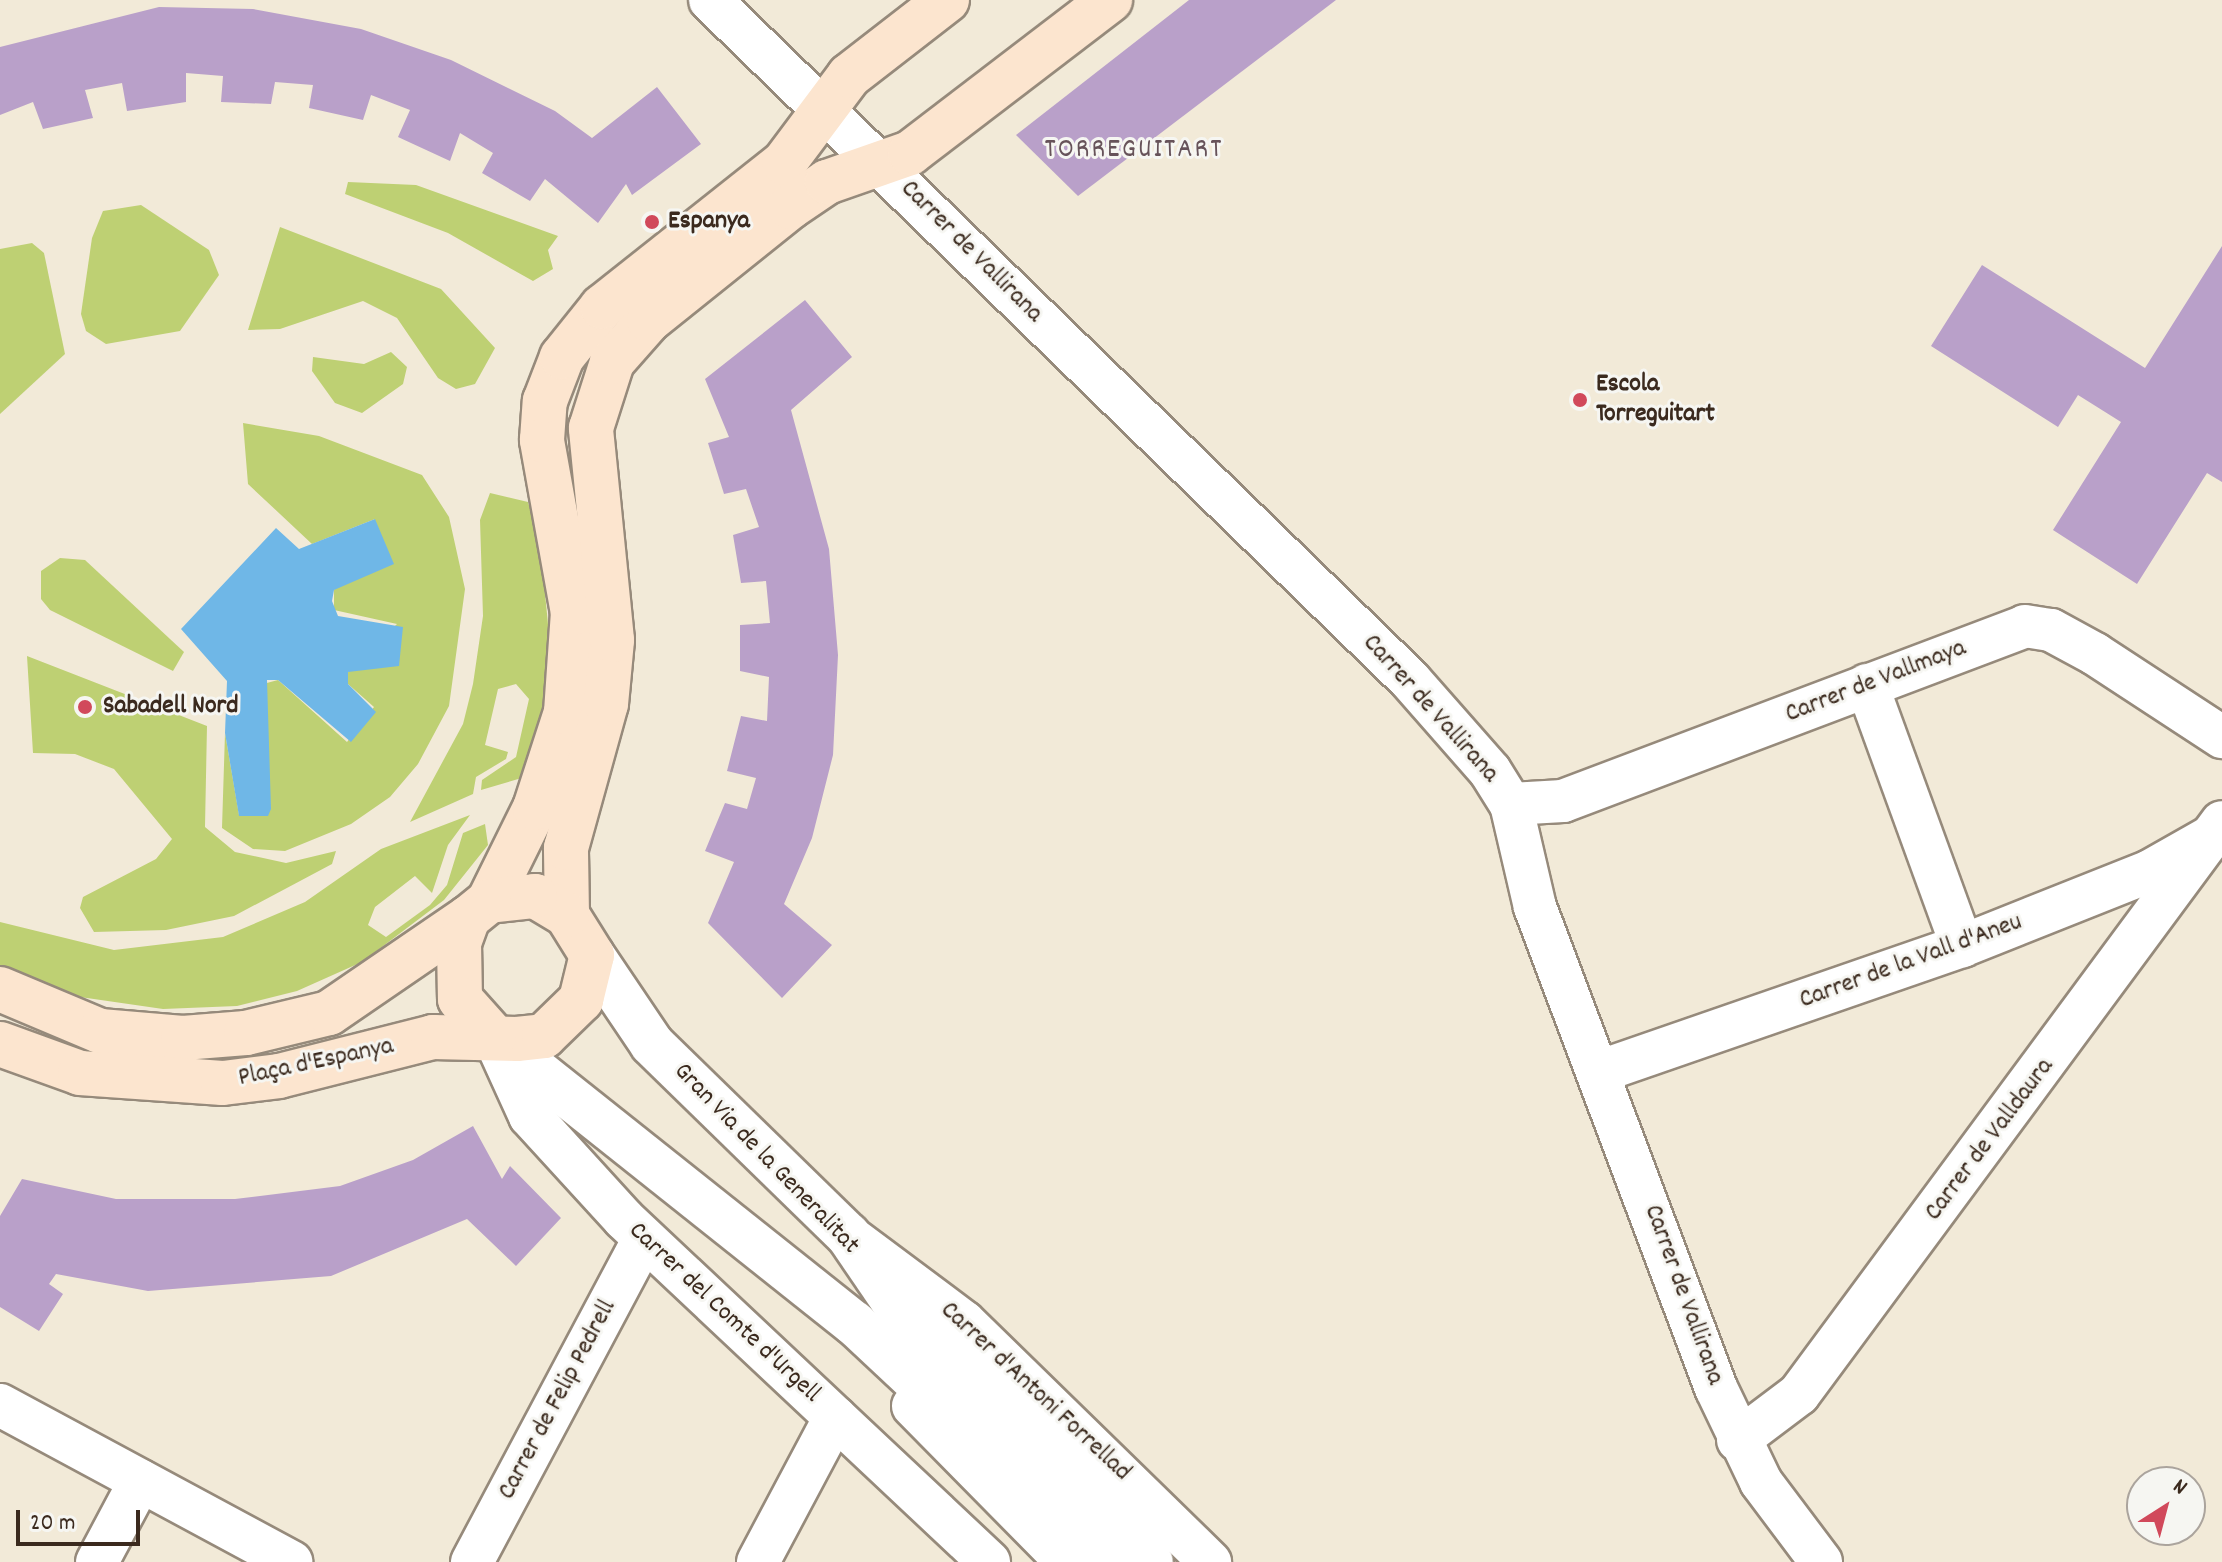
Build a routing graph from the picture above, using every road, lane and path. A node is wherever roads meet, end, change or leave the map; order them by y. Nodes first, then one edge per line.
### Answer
1 (710, 0) edge
2 (947, 0) edge
3 (1110, 0) edge
4 (825, 105) junction
5 (886, 165) junction
6 (1867, 685) junction
7 (2222, 737) edge
8 (1511, 804) junction
9 (2218, 828) edge
10 (478, 910) junction
11 (567, 915) junction
12 (1962, 946) junction
13 (592, 955) junction
14 (8, 998) edge
15 (494, 1037) junction
16 (7, 1057) edge
17 (1601, 1071) junction
18 (848, 1235) junction
19 (644, 1239) junction
20 (800, 1280) junction
21 (0, 1405) edge
22 (835, 1417) junction
23 (1738, 1440) junction
24 (140, 1481) junction
25 (97, 1562) edge
26 (291, 1562) edge
27 (472, 1562) edge
28 (758, 1562) edge
29 (989, 1562) edge
30 (1067, 1562) edge
31 (1109, 1562) edge
32 (1151, 1562) edge
33 (1210, 1562) edge
34 (1821, 1562) edge

1 - 4 street, Carrer de Vallirana
2 - 4 main road
3 - 5 main road
4 - 5 street, Carrer de Vallirana
4 - 10 main road
5 - 8 street, Carrer de Vallirana
5 - 11 main road
6 - 7 street, Carrer de Vallmaya
6 - 8 street, Carrer de Vallmaya
6 - 12 street
8 - 17 street, Carrer de Vallirana
9 - 12 street, Carrer de la Vall d'Aneu
9 - 23 street, Carrer de Valldaura
10 - 11 main road
10 - 14 main road
10 - 15 main road
11 - 13 main road
12 - 17 street, Carrer de la Vall d'Aneu
13 - 15 main road, Plaça d'Espanya
13 - 18 street, Gran Via de la Generalitat
15 - 16 main road, Plaça d'Espanya
15 - 19 street, Carrer del Comte d'Urgell
15 - 20 street
17 - 23 street, Carrer de Vallirana
18 - 32 street, Gran Via de la Generalitat
18 - 33 street, Carrer d'Antoni Forrellad
19 - 22 street, Carrer del Comte d'Urgell
19 - 27 street, Carrer de Felip Pedrell
20 - 30 street
20 - 31 street
21 - 24 street
22 - 28 street
22 - 29 street, Carrer del Comte d'Urgell
23 - 34 street, Carrer de Vallirana
24 - 25 street
24 - 26 street

